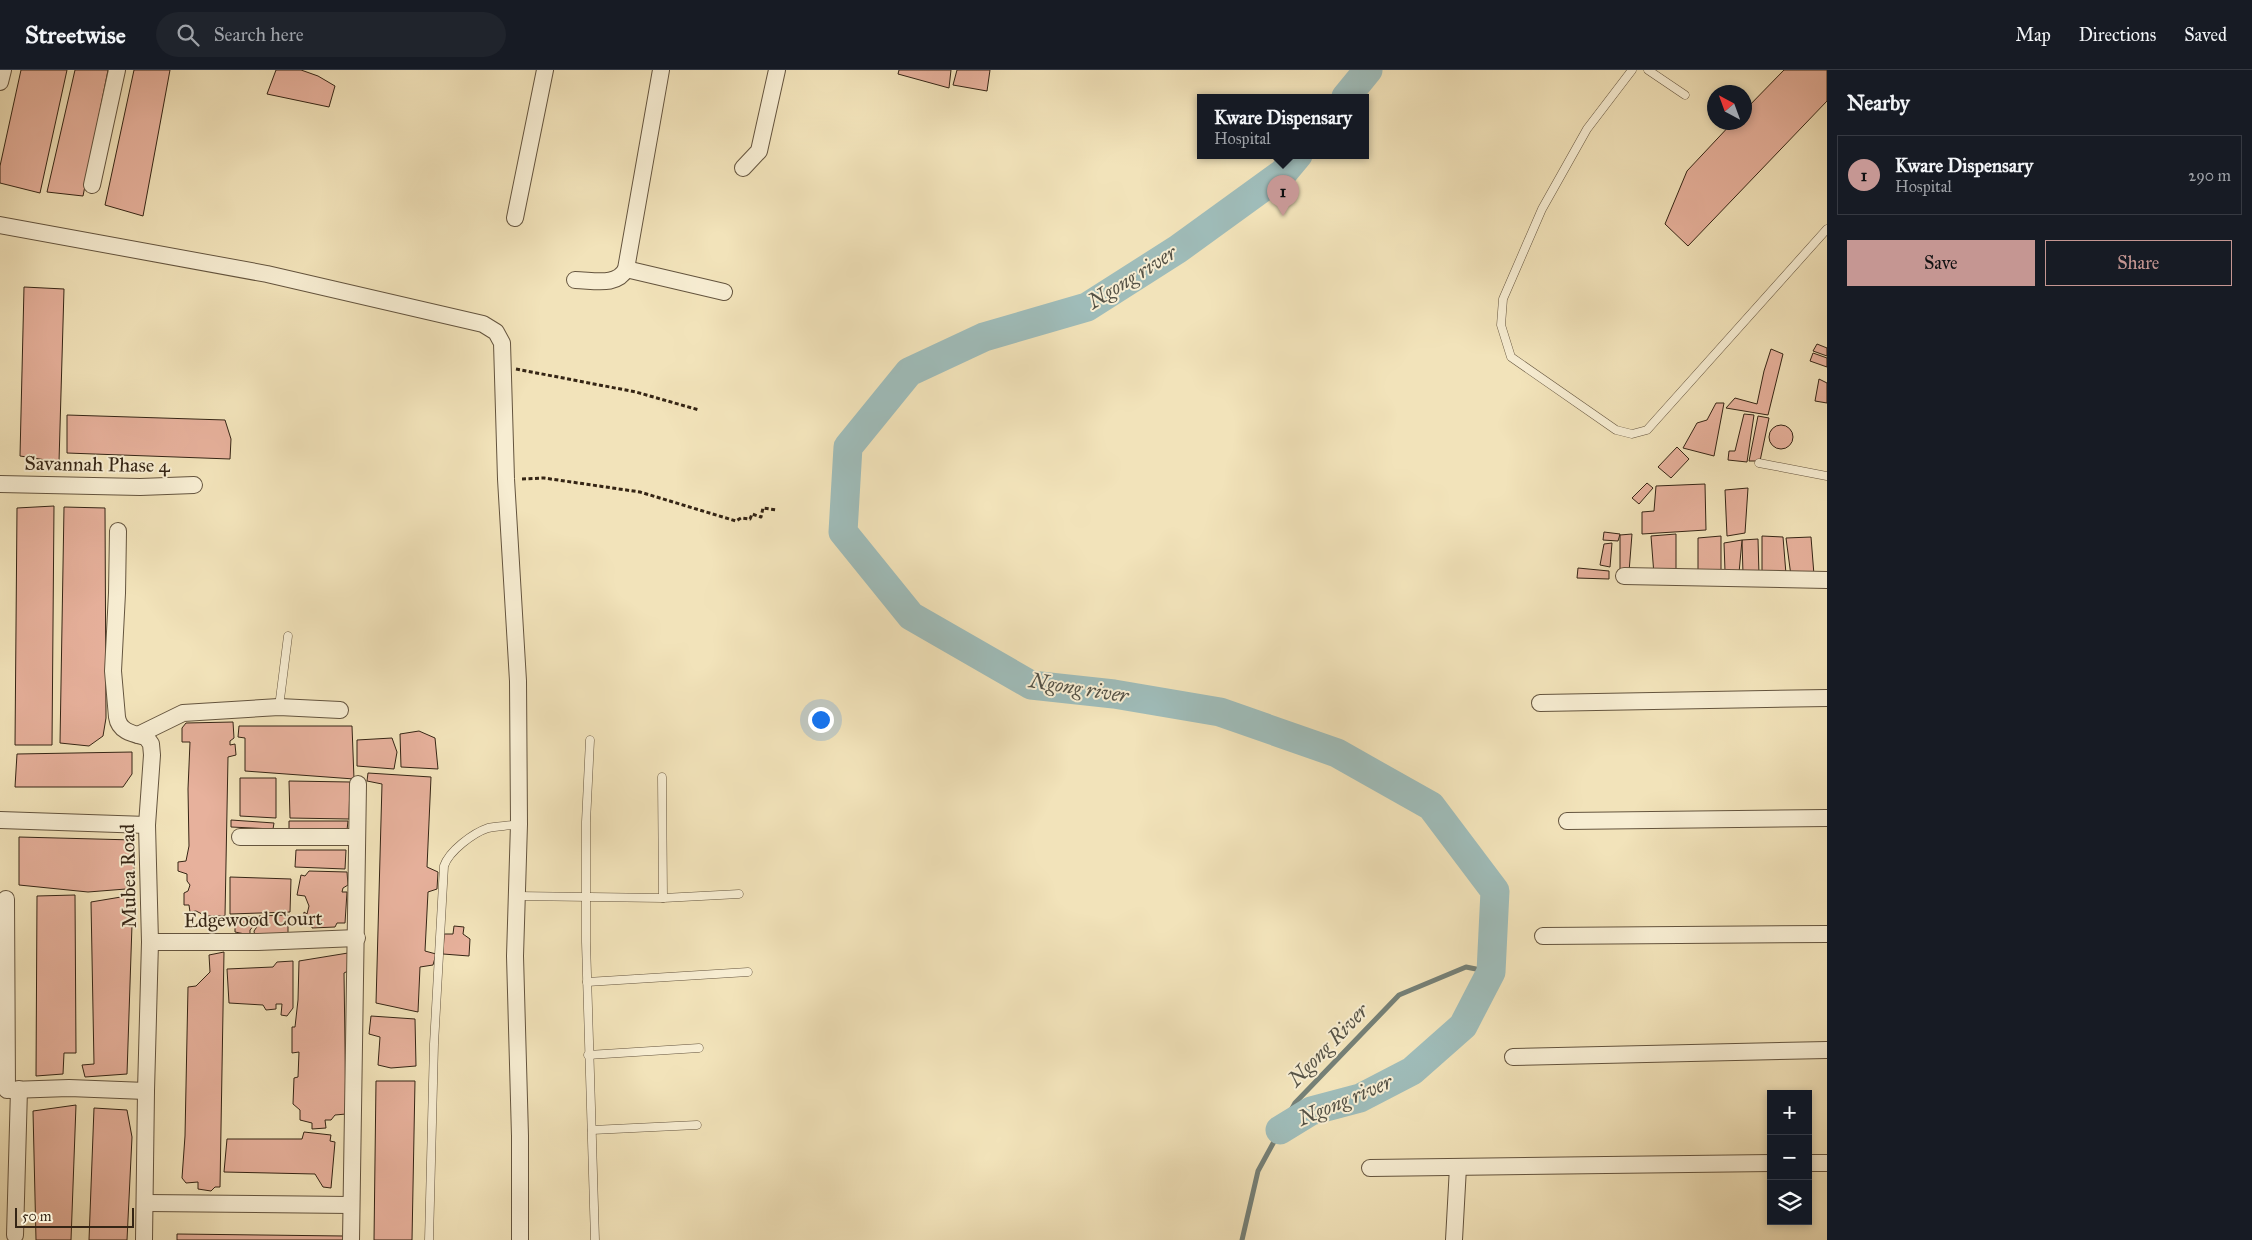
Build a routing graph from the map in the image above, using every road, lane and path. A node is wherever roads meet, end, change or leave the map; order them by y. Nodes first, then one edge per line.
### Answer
1 (3, 70) edge
2 (117, 70) edge
3 (545, 70) edge
4 (661, 70) edge
5 (1632, 70) edge
6 (1648, 70) edge
7 (772, 71) edge
8 (0, 82) edge
9 (1685, 95) dead end
10 (743, 168) dead end
11 (92, 185) dead end
12 (515, 218) dead end
13 (0, 225) edge
14 (1827, 229) edge
15 (626, 269) junction
16 (575, 280) dead end
17 (724, 292) dead end
18 (503, 367) junction
19 (700, 410) dead end
20 (1759, 463) dead end
21 (1827, 476) edge
22 (506, 479) junction
23 (0, 484) edge
24 (194, 485) dead end
25 (777, 510) dead end
26 (118, 531) dead end
27 (1624, 576) dead end
28 (1827, 580) edge
29 (288, 636) dead end
30 (1827, 698) edge
31 (1540, 703) dead end
32 (279, 707) junction
33 (340, 710) dead end
34 (138, 735) junction
35 (590, 740) dead end
36 (662, 777) dead end
37 (358, 784) dead end
38 (1827, 818) edge
39 (0, 820) edge
40 (1567, 821) dead end
41 (519, 824) junction
42 (148, 825) junction
43 (240, 837) dead end
44 (357, 837) junction
45 (740, 894) dead end
46 (517, 896) junction
47 (586, 898) junction
48 (663, 898) junction
49 (6, 899) dead end
50 (1827, 934) edge
51 (1543, 936) dead end
52 (357, 938) junction
53 (150, 942) junction
54 (748, 972) dead end
55 (587, 982) junction
56 (699, 1048) dead end
57 (1827, 1050) edge
58 (588, 1055) junction
59 (1513, 1057) dead end
60 (9, 1090) edge
61 (146, 1091) junction
62 (697, 1125) dead end
63 (592, 1130) junction
64 (1767, 1163) edge
65 (1812, 1163) edge
66 (1827, 1163) edge
67 (1458, 1167) junction
68 (1370, 1168) dead end
69 (146, 1203) junction
70 (351, 1205) junction
71 (15, 1235) dead end
72 (144, 1240) edge
73 (351, 1240) edge
74 (429, 1240) edge
75 (520, 1240) edge
76 (595, 1240) edge
77 (1454, 1240) edge

1 - 8 street
2 - 11 street
3 - 12 street
4 - 15 street
5 - 14 lane
6 - 9 lane
7 - 10 street
13 - 18 street
15 - 16 street
15 - 17 street
18 - 19 path
18 - 22 street
20 - 21 lane
22 - 25 path
22 - 41 street
23 - 24 street, Savannah Phase 4
26 - 34 street, Mubea Road
27 - 28 street
29 - 32 lane
30 - 31 street
32 - 33 street
32 - 34 street
34 - 42 street, Mubea Road
35 - 47 lane
36 - 48 lane
37 - 44 street
38 - 40 street
39 - 42 street
41 - 46 street
41 - 74 lane
42 - 53 street, Mubea Road
43 - 44 street
44 - 52 street
45 - 48 lane
46 - 47 lane
46 - 75 street
47 - 48 lane
47 - 55 lane
49 - 60 street
50 - 51 street
52 - 53 street, Edgewood Court
52 - 70 street
53 - 61 street, Mubea Road
54 - 55 lane
55 - 58 lane
56 - 58 lane
57 - 59 street
58 - 63 lane
60 - 61 street
60 - 71 street
61 - 69 street, Mubea Road
62 - 63 lane
63 - 76 lane
64 - 67 street
65 - 66 street
67 - 68 street
67 - 77 street
69 - 70 street
69 - 72 street, Mubea Road
70 - 73 street

